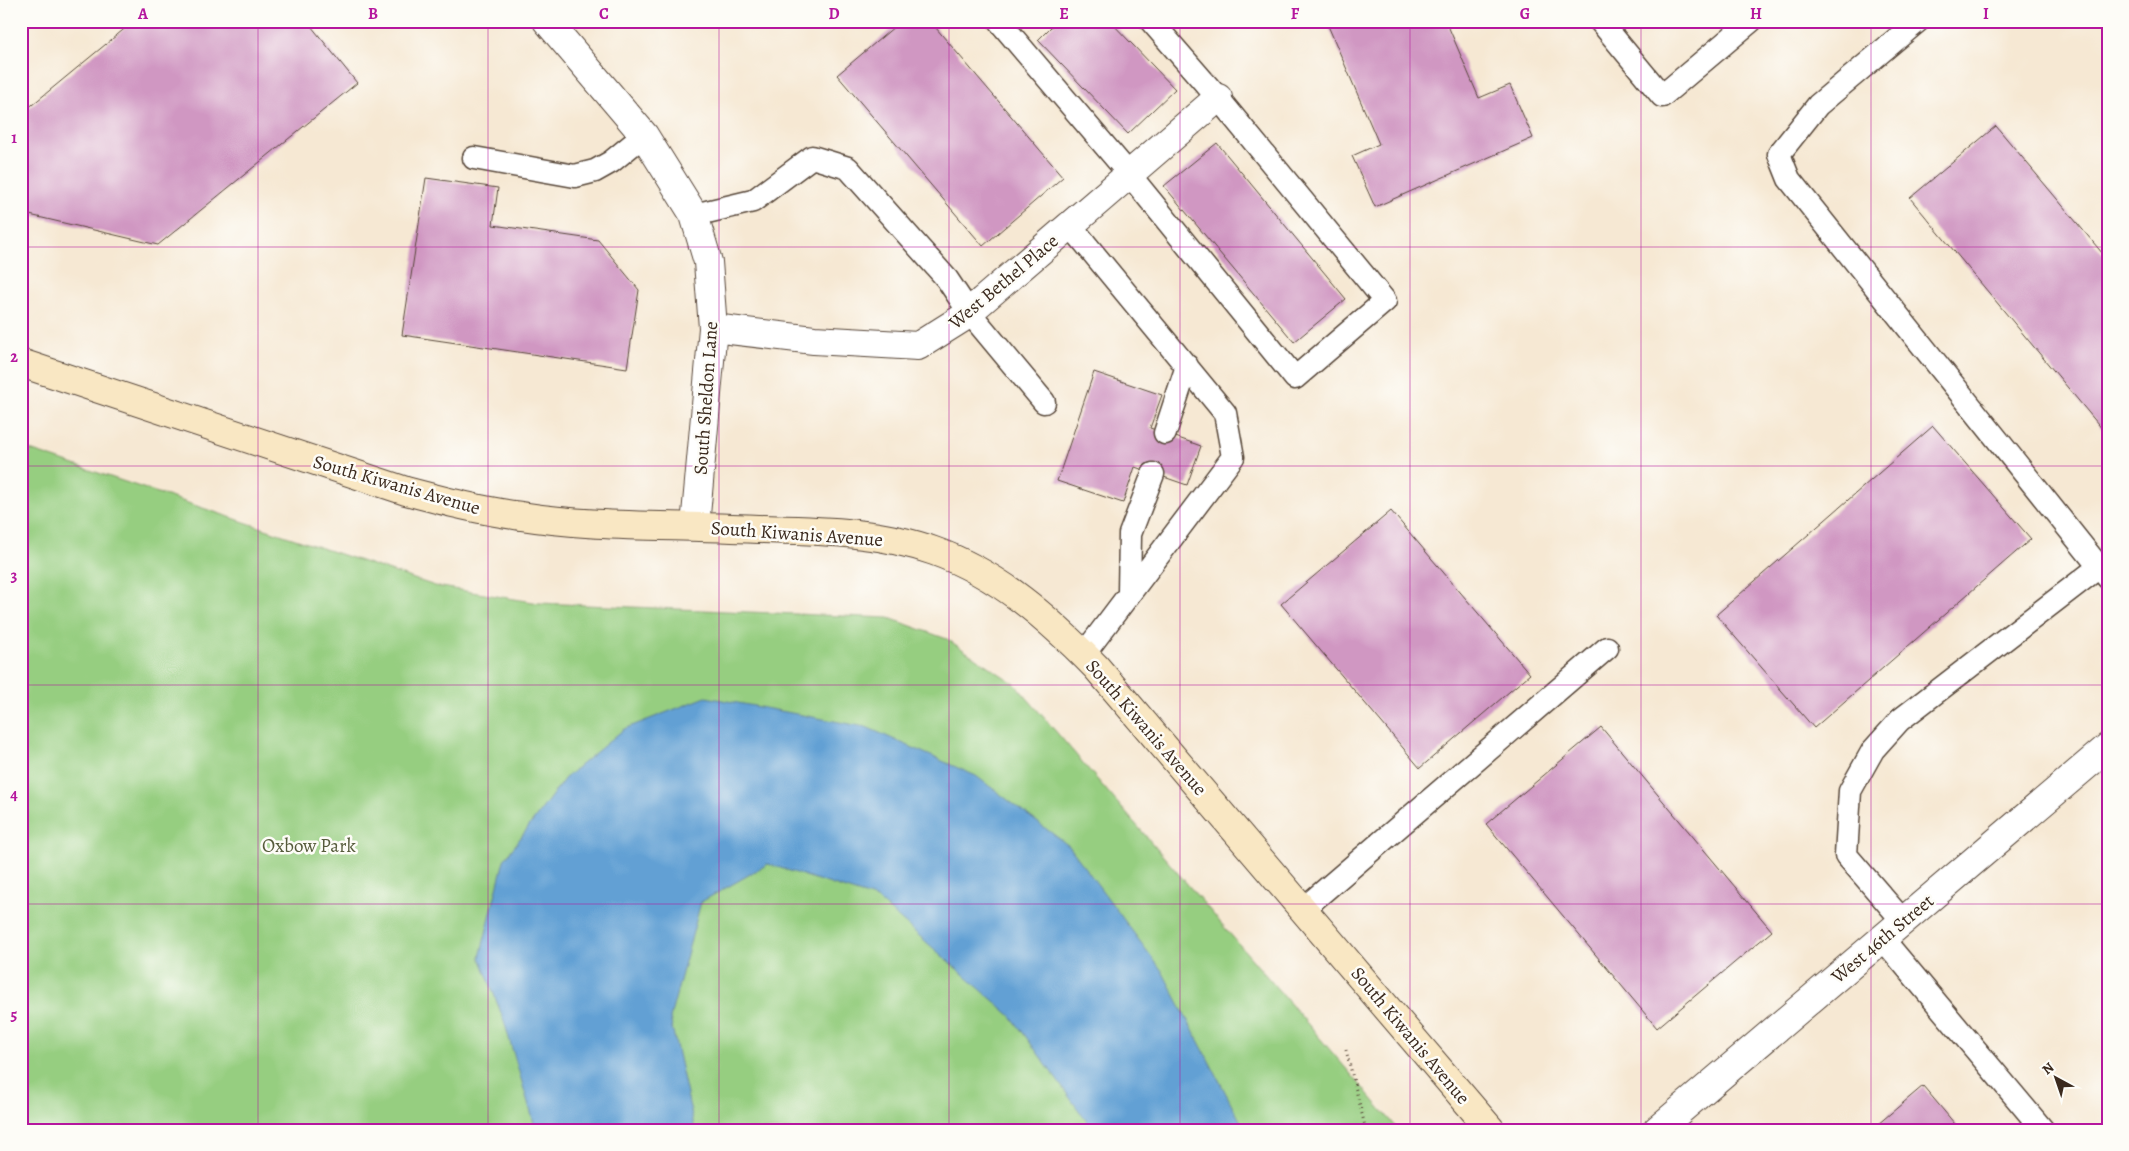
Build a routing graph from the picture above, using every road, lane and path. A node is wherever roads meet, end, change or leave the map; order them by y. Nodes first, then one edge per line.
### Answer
1 (547, 21) edge
2 (999, 21) edge
3 (1151, 21) edge
4 (1600, 21) edge
5 (1751, 21) edge
6 (1918, 21) edge
7 (1218, 98) junction
8 (644, 136) junction
9 (474, 158) dead end
10 (1129, 174) junction
11 (694, 215) junction
12 (1070, 225) junction
13 (970, 312) junction
14 (713, 328) junction
15 (21, 363) edge
16 (1187, 366) junction
17 (1044, 402) dead end
18 (1165, 433) dead end
19 (1154, 474) dead end
20 (695, 526) junction
21 (2103, 573) edge
22 (1129, 593) junction
23 (1607, 648) dead end
24 (1084, 654) junction
25 (2108, 747) edge
26 (1303, 909) junction
27 (1903, 921) junction
28 (1882, 938) junction
29 (1346, 1050) dead end
30 (1366, 1130) edge
31 (1492, 1130) edge
32 (1657, 1130) edge
33 (2043, 1130) edge

1 - 8 street, South Sheldon Lane
2 - 10 lane
3 - 7 lane
4 - 5 lane
6 - 21 lane
7 - 10 street, West Bethel Place
7 - 10 lane
8 - 9 lane
8 - 11 street, South Sheldon Lane
10 - 12 street, West Bethel Place
11 - 13 lane
11 - 14 street, South Sheldon Lane
12 - 13 street, West Bethel Place
12 - 16 lane
13 - 14 street, West Bethel Place
13 - 17 lane
14 - 20 street, South Sheldon Lane
15 - 20 street, South Kiwanis Avenue
16 - 18 lane
16 - 22 lane
19 - 22 lane
20 - 24 street, South Kiwanis Avenue
21 - 27 lane
22 - 24 lane
23 - 26 lane
24 - 26 street, South Kiwanis Avenue
25 - 27 street, West 46th Street
26 - 31 street, South Kiwanis Avenue
27 - 28 street, West 46th Street
28 - 32 street, West 46th Street
28 - 33 lane
29 - 30 path

